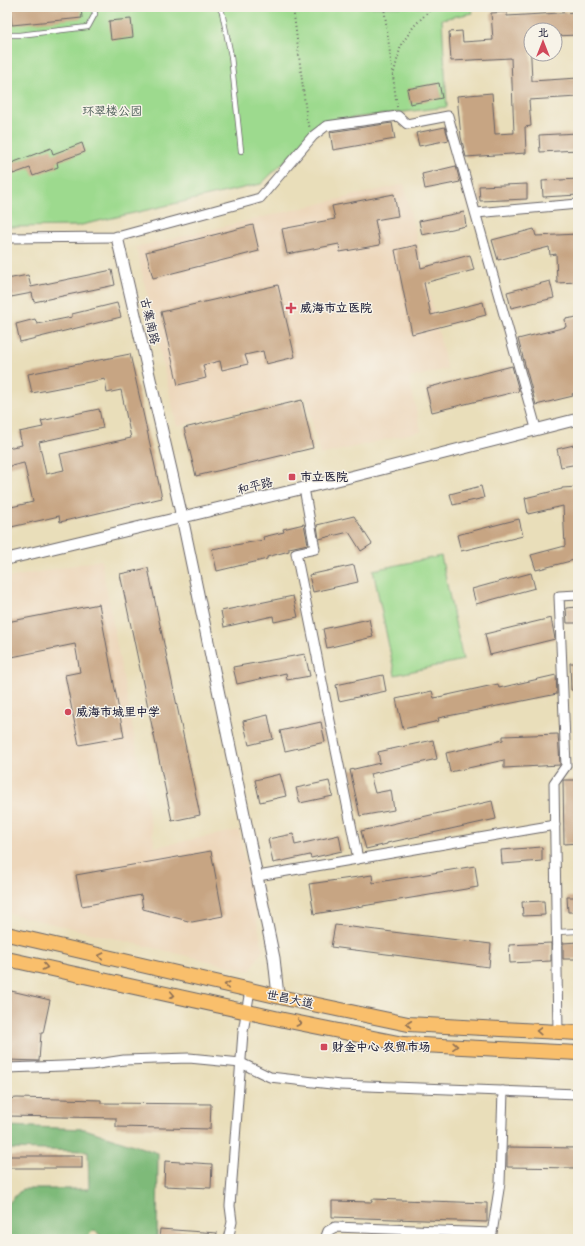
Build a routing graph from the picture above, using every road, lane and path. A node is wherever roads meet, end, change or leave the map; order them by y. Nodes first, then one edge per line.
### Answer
1 (94, 7) edge
2 (219, 7) edge
3 (292, 7) edge
4 (384, 7) edge
5 (433, 7) edge
6 (7, 35) edge
7 (393, 78) junction
8 (398, 116) junction
9 (313, 136) junction
10 (242, 151) dead end
11 (578, 204) edge
12 (476, 213) junction
13 (117, 237) junction
14 (7, 238) edge
15 (578, 419) edge
16 (536, 428) junction
17 (304, 488) junction
18 (182, 517) junction
19 (7, 559) edge
20 (578, 595) edge
21 (555, 825) junction
22 (358, 859) junction
23 (258, 876) junction
24 (578, 931) edge
25 (557, 932) junction
26 (7, 934) edge
27 (7, 959) edge
28 (250, 990) junction
29 (278, 996) junction
30 (245, 1011) junction
31 (558, 1032) junction
32 (578, 1033) edge
33 (578, 1053) edge
34 (241, 1063) junction
35 (7, 1068) edge
36 (503, 1091) junction
37 (578, 1094) edge
38 (228, 1239) edge
39 (326, 1239) edge

1 - 6 lane
2 - 10 lane
3 - 9 path
4 - 7 path
5 - 7 path
7 - 8 path
8 - 9 street
8 - 12 street
9 - 13 street
11 - 12 street
12 - 16 street
13 - 14 street
13 - 18 street, 古寨南路
15 - 16 street, 和平路
16 - 17 street, 和平路
17 - 18 street, 和平路
17 - 22 street
18 - 19 street, 和平路
18 - 23 street, 古寨南路
20 - 21 street
21 - 22 street
21 - 25 street
22 - 23 street
23 - 29 street, 古寨南路
24 - 25 lane
25 - 31 street
28 -> 26 main road, 世昌大道
27 -> 30 main road, 世昌大道
28 - 29 main road, 世昌大道
28 - 30 street
31 -> 29 main road, 世昌大道
30 -> 33 main road, 世昌大道
30 - 34 street
31 - 32 main road, 世昌大道
34 - 35 street
34 - 36 street
34 - 38 street
36 - 37 street
36 - 39 street

